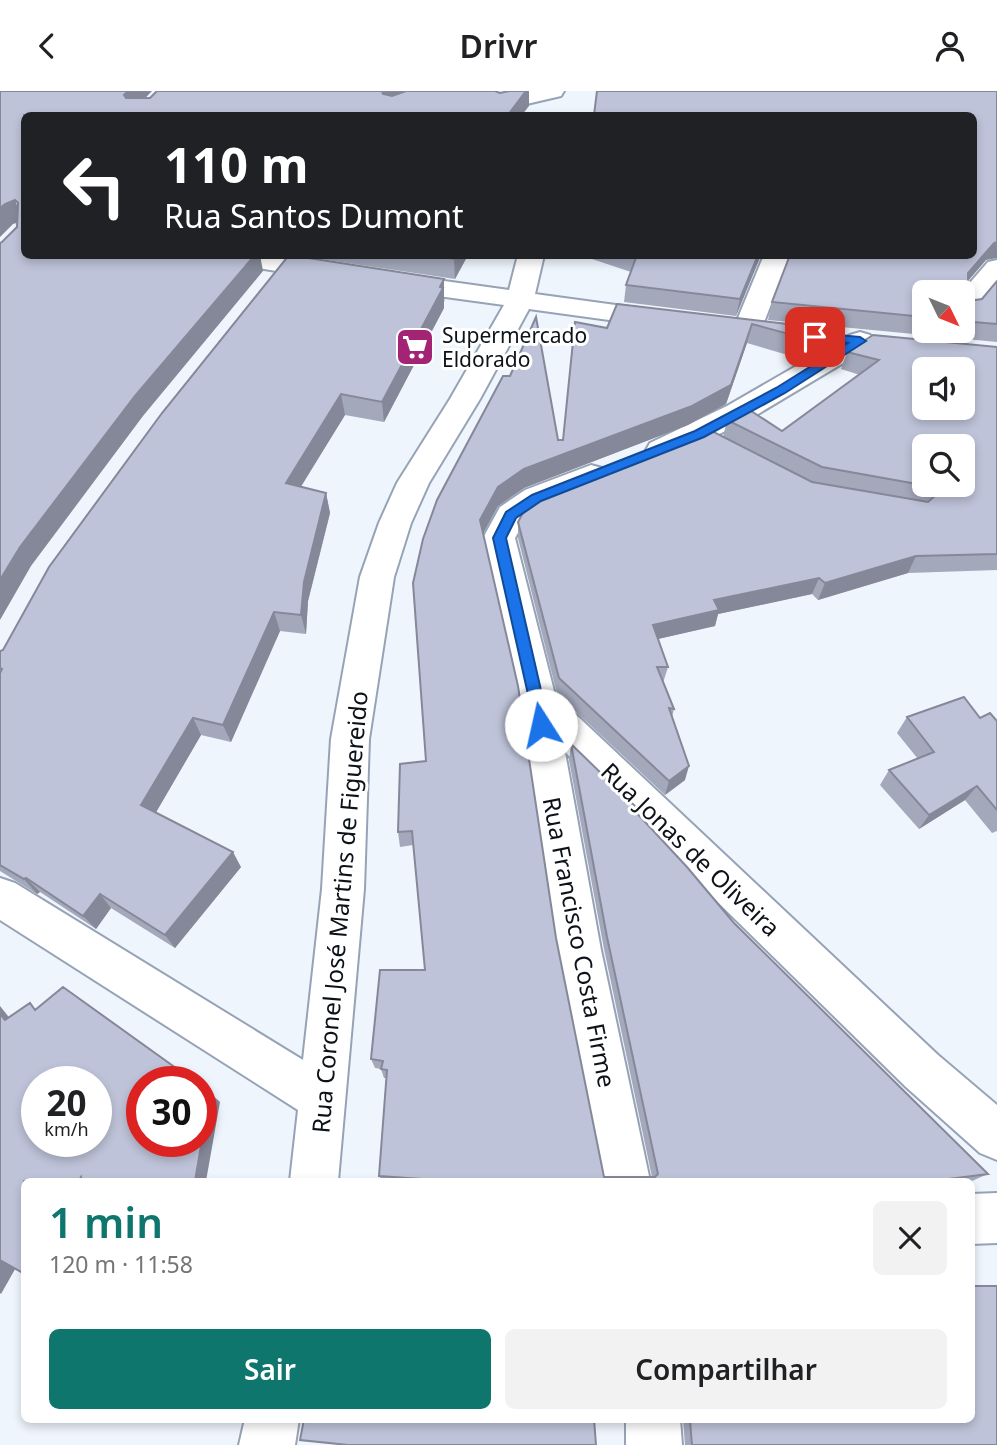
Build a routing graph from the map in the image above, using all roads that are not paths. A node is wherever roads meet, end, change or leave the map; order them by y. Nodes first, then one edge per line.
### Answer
1 (553, 91) edge
2 (501, 103) edge
3 (244, 259) edge
4 (530, 259) edge
5 (775, 259) edge
6 (997, 268) edge
7 (283, 269) edge
8 (975, 294) edge
9 (520, 301) junction
10 (823, 337) edge
11 (912, 343) edge
12 (916, 343) edge
13 (538, 702) junction
14 (0, 897) edge
15 (323, 1099) junction
16 (997, 1136) edge
17 (314, 1178) edge
18 (625, 1178) edge
19 (997, 1218) edge
20 (975, 1219) edge
21 (271, 1423) edge
22 (653, 1423) edge
23 (267, 1445) edge
24 (654, 1445) edge

1 - 2 street
3 - 7 street
4 - 9 street, Rua Coronel José Martins de Figuereido
5 - 9 street
6 - 8 street
7 - 9 street
9 - 15 street, Rua Coronel José Martins de Figuereido
10 - 11 street
12 - 13 street
13 - 16 street, Rua Jonas de Oliveira
13 - 18 street, Rua Francisco Costa Firme
14 - 15 street
15 - 17 street, Rua Coronel José Martins de Figuereido
19 - 20 street
21 - 23 street
22 - 24 street

